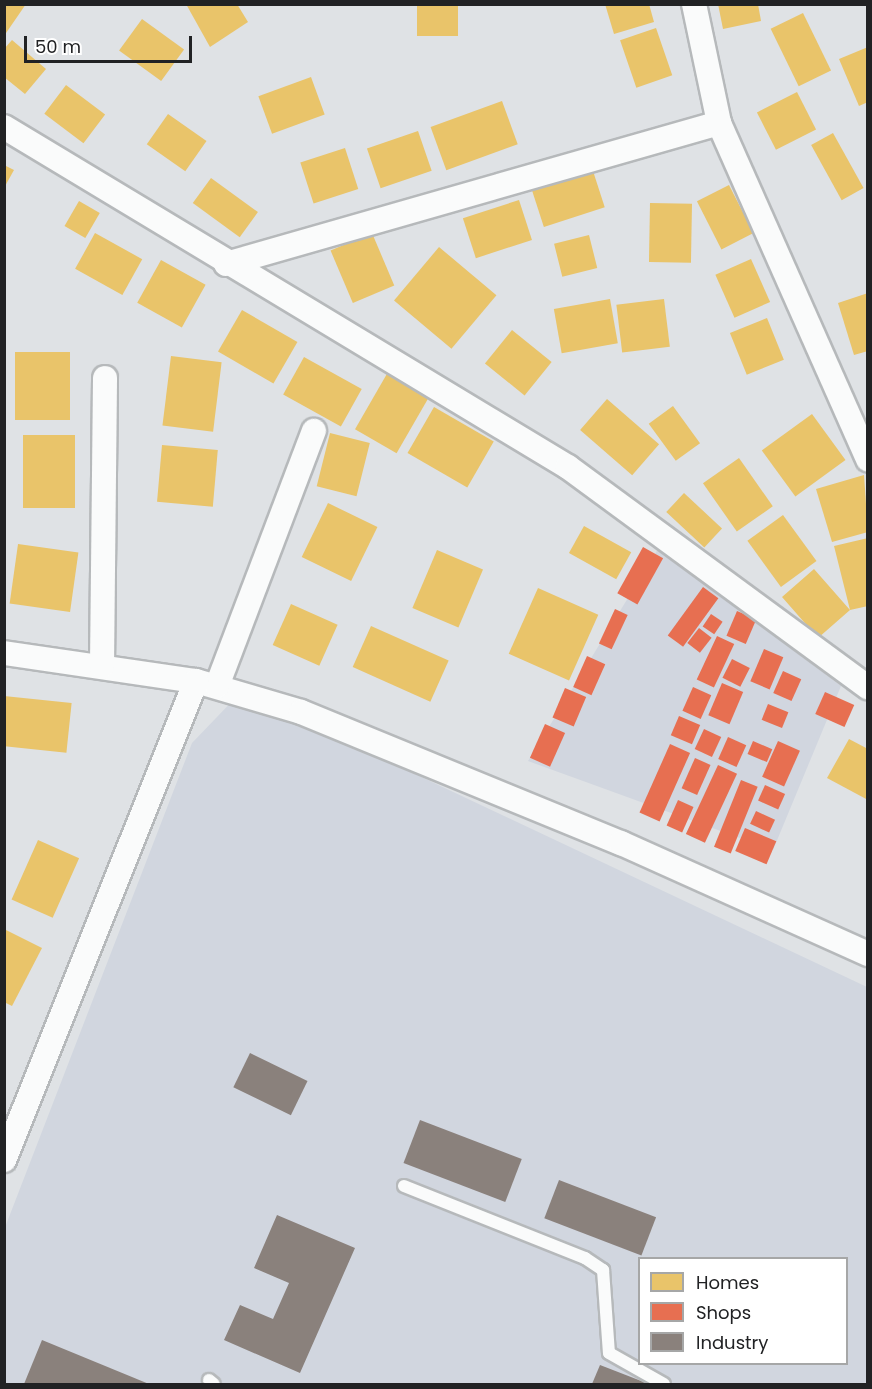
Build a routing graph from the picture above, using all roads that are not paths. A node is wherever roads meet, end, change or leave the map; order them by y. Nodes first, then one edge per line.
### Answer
1 (694, 4) edge
2 (719, 123) junction
3 (4, 127) edge
4 (226, 264) junction
5 (105, 378) dead end
6 (314, 431) dead end
7 (867, 459) edge
8 (4, 653) edge
9 (102, 666) junction
10 (206, 683) junction
11 (867, 687) edge
12 (867, 954) edge
13 (12, 1123) edge
14 (4, 1160) edge
15 (404, 1186) dead end
16 (664, 1384) edge

1 - 2 street
2 - 4 street
2 - 7 street
3 - 4 street
4 - 11 street
5 - 9 street
6 - 10 street
8 - 9 street
9 - 10 street
10 - 12 street
10 - 13 street
13 - 14 street
15 - 16 lane

